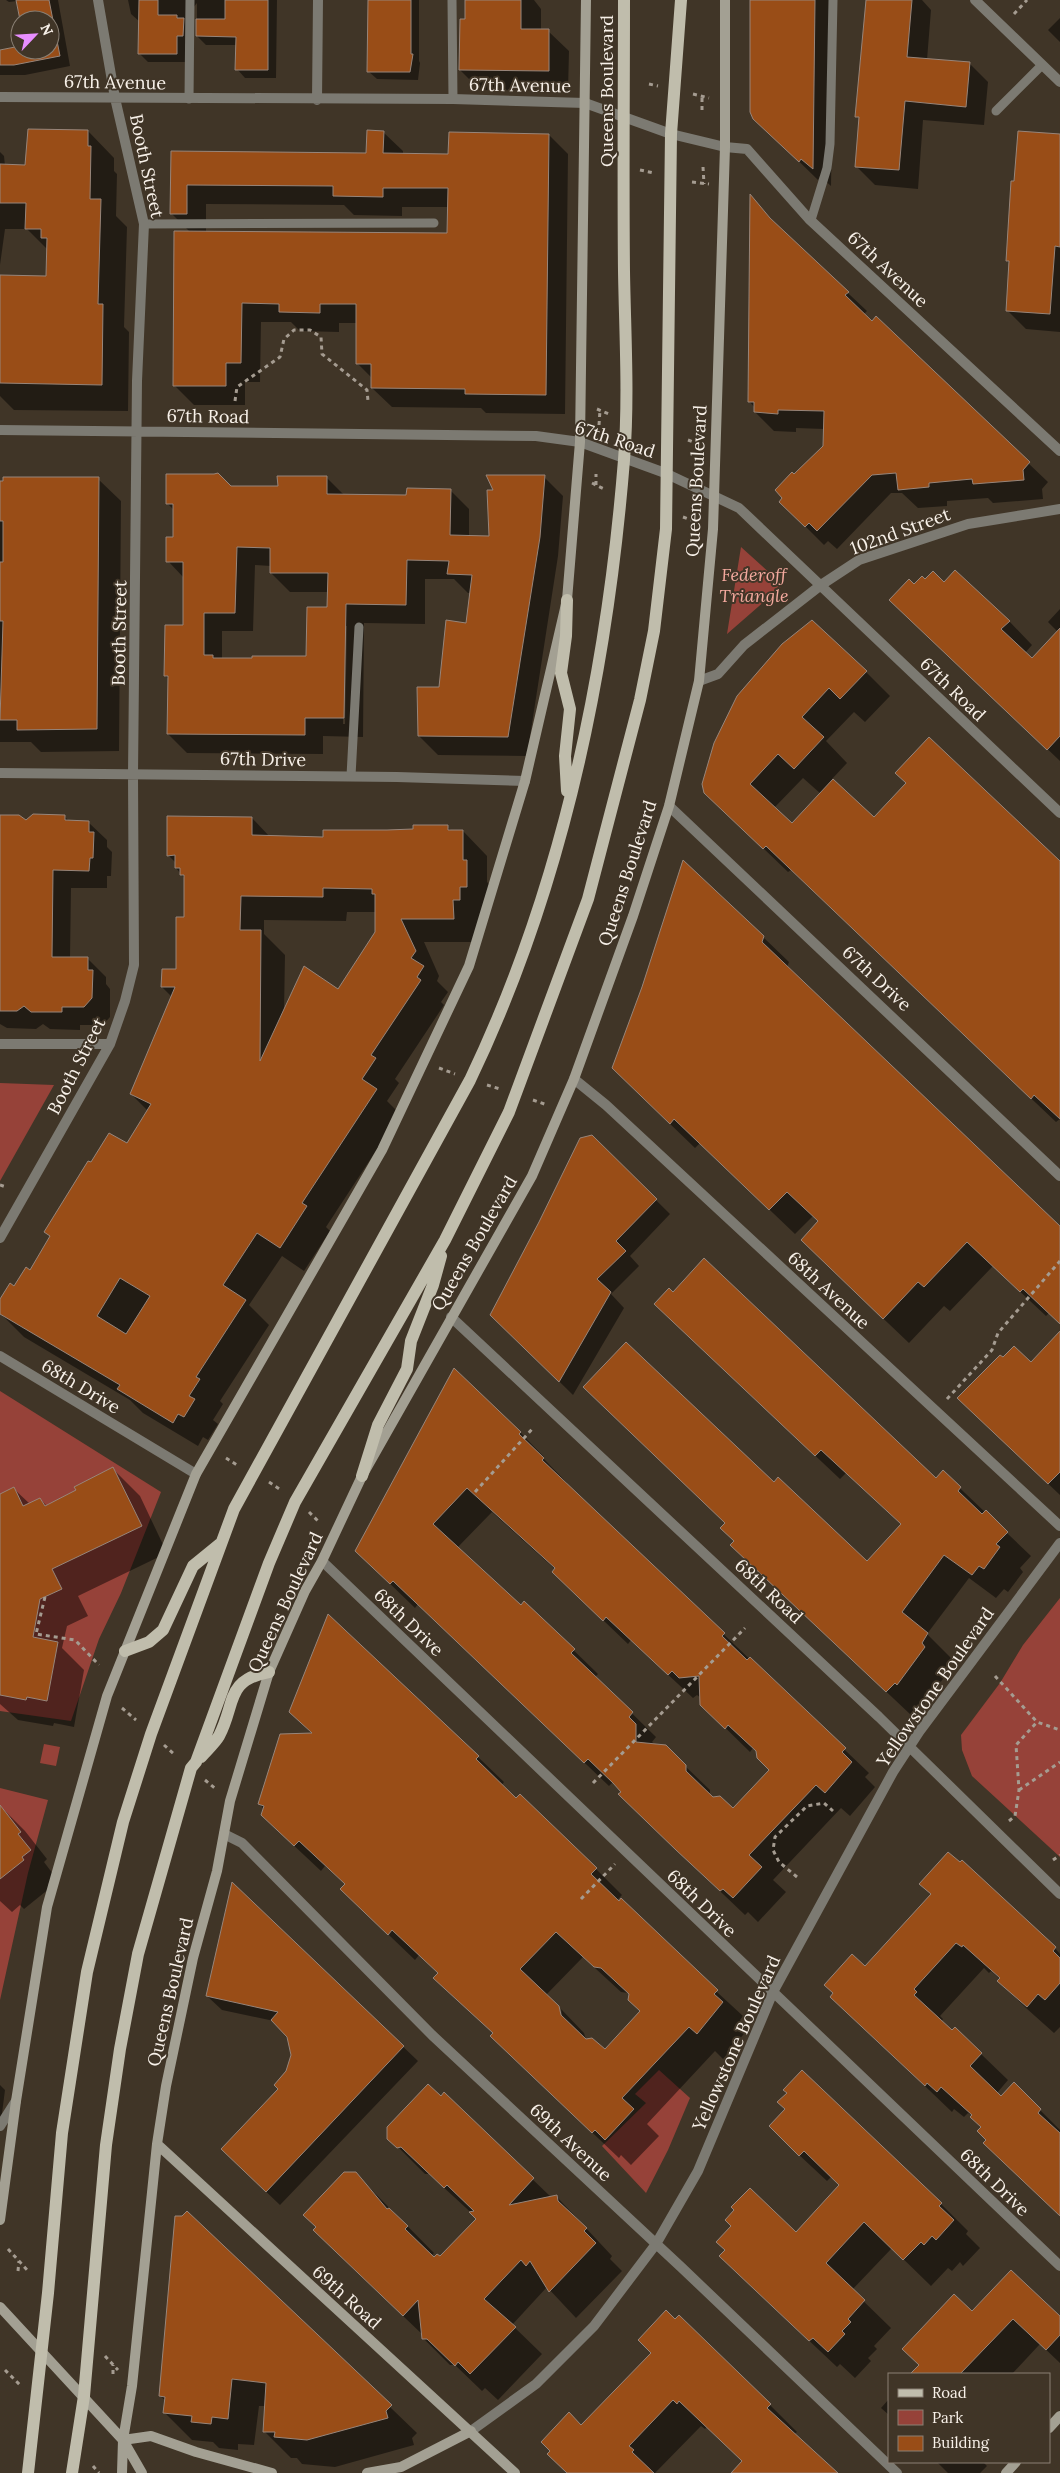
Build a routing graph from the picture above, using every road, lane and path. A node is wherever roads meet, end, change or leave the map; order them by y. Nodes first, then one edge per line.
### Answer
1 (98, 0) edge
2 (190, 0) edge
3 (318, 0) edge
4 (452, 0) edge
5 (586, 0) edge
6 (624, 0) edge
7 (681, 0) edge
8 (725, 0) edge
9 (833, 0) edge
10 (974, 0) edge
11 (1027, 0) edge
12 (1014, 14) dead end
13 (1042, 65) junction
14 (1060, 82) edge
15 (693, 94) dead end
16 (702, 96) junction
17 (0, 97) edge
18 (115, 98) junction
19 (710, 98) dead end
20 (189, 99) junction
21 (453, 99) junction
22 (317, 100) junction
23 (585, 103) junction
24 (702, 110) dead end
25 (996, 111) dead end
26 (624, 117) junction
27 (671, 134) junction
28 (725, 147) junction
29 (703, 166) dead end
30 (640, 170) dead end
31 (660, 175) dead end
32 (692, 182) dead end
33 (704, 184) junction
34 (711, 185) dead end
35 (811, 220) junction
36 (434, 223) dead end
37 (144, 224) junction
38 (235, 401) dead end
39 (368, 401) dead end
40 (594, 408) dead end
41 (600, 410) junction
42 (609, 414) dead end
43 (599, 425) dead end
44 (0, 430) edge
45 (137, 432) junction
46 (688, 440) dead end
47 (580, 442) junction
48 (706, 447) dead end
49 (1060, 450) edge
50 (624, 458) junction
51 (665, 473) junction
52 (596, 474) dead end
53 (589, 481) dead end
54 (596, 485) junction
55 (604, 489) dead end
56 (715, 498) junction
57 (1060, 510) edge
58 (693, 511) dead end
59 (684, 518) dead end
60 (692, 521) junction
61 (697, 522) dead end
62 (821, 585) junction
63 (567, 600) junction
64 (359, 627) dead end
65 (699, 681) junction
66 (0, 773) edge
67 (133, 774) junction
68 (352, 776) junction
69 (525, 781) junction
70 (669, 806) junction
71 (568, 808) junction
72 (1060, 813) edge
73 (0, 1044) edge
74 (110, 1044) junction
75 (439, 1068) dead end
76 (454, 1074) dead end
77 (574, 1079) junction
78 (486, 1085) dead end
79 (502, 1090) dead end
80 (533, 1100) dead end
81 (548, 1106) dead end
82 (1060, 1176) edge
83 (0, 1185) edge
84 (6, 1187) dead end
85 (0, 1238) edge
86 (445, 1240) junction
87 (1060, 1261) edge
88 (451, 1317) junction
89 (0, 1356) edge
90 (947, 1399) dead end
91 (534, 1427) dead end
92 (226, 1458) dead end
93 (237, 1465) dead end
94 (196, 1474) junction
95 (362, 1476) junction
96 (269, 1482) dead end
97 (281, 1490) dead end
98 (475, 1492) dead end
99 (308, 1512) dead end
100 (319, 1522) dead end
101 (1060, 1526) edge
102 (222, 1542) junction
103 (1060, 1543) edge
104 (322, 1561) junction
105 (45, 1597) dead end
106 (745, 1628) dead end
107 (125, 1651) junction
108 (99, 1665) dead end
109 (269, 1672) junction
110 (995, 1676) dead end
111 (122, 1708) dead end
112 (136, 1720) dead end
113 (1037, 1722) junction
114 (1060, 1730) edge
115 (162, 1743) dead end
116 (910, 1746) junction
117 (174, 1754) dead end
118 (196, 1762) junction
119 (1060, 1762) edge
120 (201, 1776) dead end
121 (593, 1783) dead end
122 (214, 1788) dead end
123 (1019, 1790) junction
124 (833, 1811) dead end
125 (1009, 1821) dead end
126 (224, 1834) junction
127 (1060, 1855) edge
128 (1053, 1860) dead end
129 (614, 1864) dead end
130 (797, 1878) dead end
131 (1060, 1894) edge
132 (581, 1899) dead end
133 (772, 1992) junction
134 (16, 2101) junction
135 (0, 2126) edge
136 (157, 2144) junction
137 (0, 2220) edge
138 (656, 2244) junction
139 (8, 2249) dead end
140 (19, 2260) junction
141 (1060, 2266) edge
142 (18, 2271) dead end
143 (29, 2272) dead end
144 (0, 2306) edge
145 (42, 2352) junction
146 (104, 2354) dead end
147 (113, 2365) junction
148 (5, 2370) dead end
149 (118, 2371) dead end
150 (112, 2374) dead end
151 (20, 2385) dead end
152 (84, 2396) junction
153 (1060, 2416) edge
154 (1050, 2427) edge
155 (471, 2431) junction
156 (123, 2440) junction
157 (1015, 2463) edge
158 (93, 2466) dead end
159 (28, 2473) edge
160 (72, 2473) edge
161 (99, 2473) edge
162 (122, 2473) edge
163 (142, 2473) edge
164 (272, 2473) edge
165 (367, 2473) edge
166 (515, 2473) edge
167 (897, 2473) edge
168 (1006, 2473) edge

1 - 18 street, Booth Street
2 - 20 lane
3 - 22 street
4 - 21 lane
5 - 23 street, Queens Boulevard
6 - 26 main road, Queens Boulevard
7 - 27 main road, Queens Boulevard
8 - 28 street, Queens Boulevard
9 - 35 lane
10 - 13 street
11 - 12 path
13 - 14 street
13 - 25 lane
15 - 16 path
16 - 19 path
16 - 24 path
17 - 18 street, 67th Avenue
18 - 20 street, 67th Avenue
18 - 37 street, Booth Street
20 - 22 street, 67th Avenue
21 - 22 street, 67th Avenue
21 - 23 street, 67th Avenue
23 - 26 street, 67th Avenue
23 - 47 street, Queens Boulevard
26 - 27 street, 67th Avenue
26 - 50 main road, Queens Boulevard
27 - 28 street, 67th Avenue
27 - 51 main road, Queens Boulevard
28 - 35 street, 67th Avenue
28 - 56 street, Queens Boulevard
29 - 33 path
30 - 31 path
32 - 33 path
33 - 34 path
35 - 49 street, 67th Avenue
36 - 37 lane
37 - 45 street, Booth Street
38 - 39 path
40 - 41 path
41 - 42 path
41 - 43 path
44 - 45 street, 67th Road
45 - 47 street, 67th Road
45 - 67 street, Booth Street
46 - 48 path
47 - 50 street, 67th Road
47 - 63 street, Queens Boulevard
50 - 51 street, 67th Road
50 - 71 main road, Queens Boulevard
51 - 56 street, 67th Road
51 - 86 main road, Queens Boulevard
52 - 54 path
53 - 54 path
54 - 55 path
56 - 62 street, 67th Road
56 - 65 street, Queens Boulevard
57 - 62 street, 102nd Street
58 - 60 path
59 - 60 path
60 - 61 path
62 - 65 street, 102nd Street
62 - 72 street, 67th Road
63 - 69 street, Queens Boulevard
63 - 71 main road
64 - 68 lane
65 - 70 street, Queens Boulevard
66 - 67 street, 67th Drive
67 - 68 street, 67th Drive
67 - 74 street, Booth Street
68 - 69 street, 67th Drive
69 - 94 street, Queens Boulevard
70 - 77 street, Queens Boulevard
70 - 82 street, 67th Drive
71 - 102 main road, Queens Boulevard
73 - 74 street
74 - 85 street, Booth Street
75 - 76 path
77 - 88 street, Queens Boulevard
77 - 101 street, 68th Avenue
78 - 79 path
80 - 81 path
83 - 84 path
86 - 95 main road
86 - 118 main road, Queens Boulevard
87 - 90 path
88 - 95 street, Queens Boulevard
88 - 116 street, 68th Road
89 - 94 street, 68th Drive
91 - 98 path
92 - 93 path
94 - 107 street, Queens Boulevard
95 - 104 street, Queens Boulevard
96 - 97 path
99 - 100 path
102 - 107 main road
102 - 145 main road, Queens Boulevard
103 - 116 street, Yellowstone Boulevard
104 - 109 street, Queens Boulevard
104 - 133 street, 68th Drive
105 - 108 path
106 - 121 path
107 - 134 street, Queens Boulevard
109 - 118 main road
109 - 126 street, Queens Boulevard
110 - 113 path
111 - 112 path
113 - 114 path
113 - 123 path
115 - 117 path
116 - 131 street, 68th Road
116 - 133 street, Yellowstone Boulevard
118 - 152 main road, Queens Boulevard
119 - 123 path
120 - 122 path
123 - 125 path
124 - 130 path
126 - 136 street, Queens Boulevard
126 - 138 street, 69th Avenue
127 - 128 path
129 - 132 path
133 - 138 street, Yellowstone Boulevard
133 - 141 street, 68th Drive
134 - 135 street, Queens Boulevard
134 - 137 street, Queens Boulevard
136 - 155 street, 69th Road
136 - 156 street, Queens Boulevard
138 - 155 street, Yellowstone Boulevard
138 - 167 street, 69th Avenue
139 - 140 path
140 - 142 path
140 - 143 path
144 - 145 street
145 - 152 street
145 - 159 main road, Queens Boulevard
146 - 147 path
147 - 149 path
147 - 150 path
148 - 151 path
152 - 156 street
152 - 160 main road, Queens Boulevard
153 - 154 street
155 - 165 street, Yellowstone Boulevard
155 - 166 street, 69th Road
156 - 162 street, Queens Boulevard
156 - 163 street
156 - 164 street
157 - 168 street
158 - 161 path

